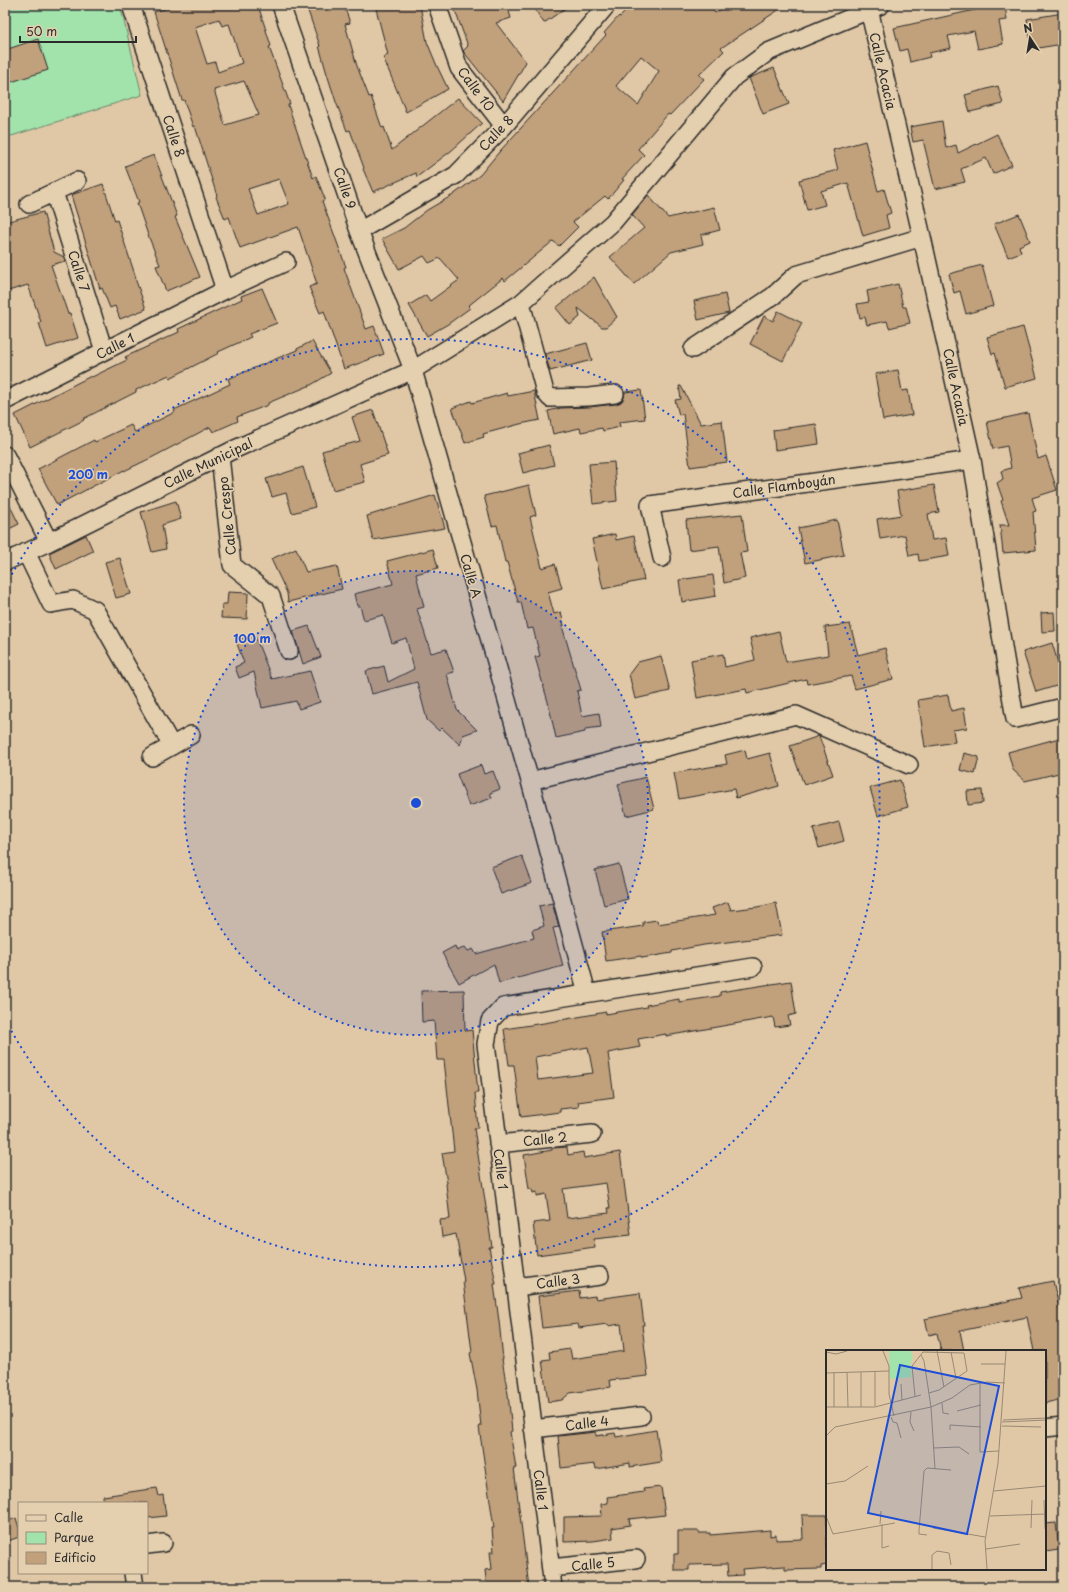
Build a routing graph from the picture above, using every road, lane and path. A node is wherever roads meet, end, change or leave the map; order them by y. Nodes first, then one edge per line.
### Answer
1 (131, 5) edge
2 (281, 5) edge
3 (437, 5) edge
4 (605, 6) edge
5 (875, 7) edge
6 (504, 126) junction
7 (77, 181) dead end
8 (54, 192) junction
9 (29, 204) dead end
10 (359, 231) junction
11 (922, 237) junction
12 (286, 262) dead end
13 (225, 290) junction
14 (520, 304) junction
15 (693, 349) dead end
16 (104, 351) junction
17 (413, 370) junction
18 (615, 394) dead end
19 (5, 401) edge
20 (5, 455) edge
21 (220, 456) junction
22 (972, 460) junction
23 (50, 542) junction
24 (26, 552) junction
25 (662, 558) dead end
26 (5, 562) edge
27 (289, 651) dead end
28 (1063, 707) edge
29 (191, 736) dead end
30 (172, 746) junction
31 (152, 757) dead end
32 (909, 765) dead end
33 (530, 781) junction
34 (753, 967) dead end
35 (586, 993) junction
36 (592, 1134) dead end
37 (498, 1144) junction
38 (600, 1276) dead end
39 (516, 1286) junction
40 (641, 1416) dead end
41 (1063, 1426) edge
42 (1046, 1428) edge
43 (533, 1429) junction
44 (636, 1559) dead end
45 (551, 1568) junction
46 (133, 1574) edge
47 (135, 1587) edge
48 (553, 1587) edge

1 - 13 street, Calle 8
2 - 10 street, Calle 9
3 - 6 street, Calle 10
4 - 6 street, Calle 8
5 - 11 street, Calle Acacia
5 - 14 street, Calle Municipal
6 - 10 street, Calle 8
7 - 8 street
8 - 9 street
8 - 16 street, Calle 7
10 - 17 street, Calle 9
11 - 15 street
11 - 22 street, Calle Acacia
12 - 13 street, Calle 1
13 - 16 street, Calle 1
14 - 17 street, Calle Municipal
14 - 18 street
16 - 19 street, Calle 1
17 - 21 street, Calle Municipal
17 - 33 street, Calle A
20 - 23 street
21 - 23 street, Calle Municipal
21 - 27 street, Calle Crespo
22 - 25 street, Calle Flamboyán
22 - 28 street, Calle Acacia
23 - 24 street, Calle Municipal
24 - 26 street, Calle Municipal
24 - 30 street
29 - 30 street
30 - 31 street
32 - 33 street
33 - 35 street, Calle A
34 - 35 street, Calle 1
35 - 37 street, Calle 1
36 - 37 street, Calle 2
37 - 39 street, Calle 1
38 - 39 street, Calle 3
39 - 43 street, Calle 1
40 - 43 street, Calle 4
41 - 42 street
43 - 45 street, Calle 1
44 - 45 street, Calle 5
45 - 48 street, Calle 1
46 - 47 street

